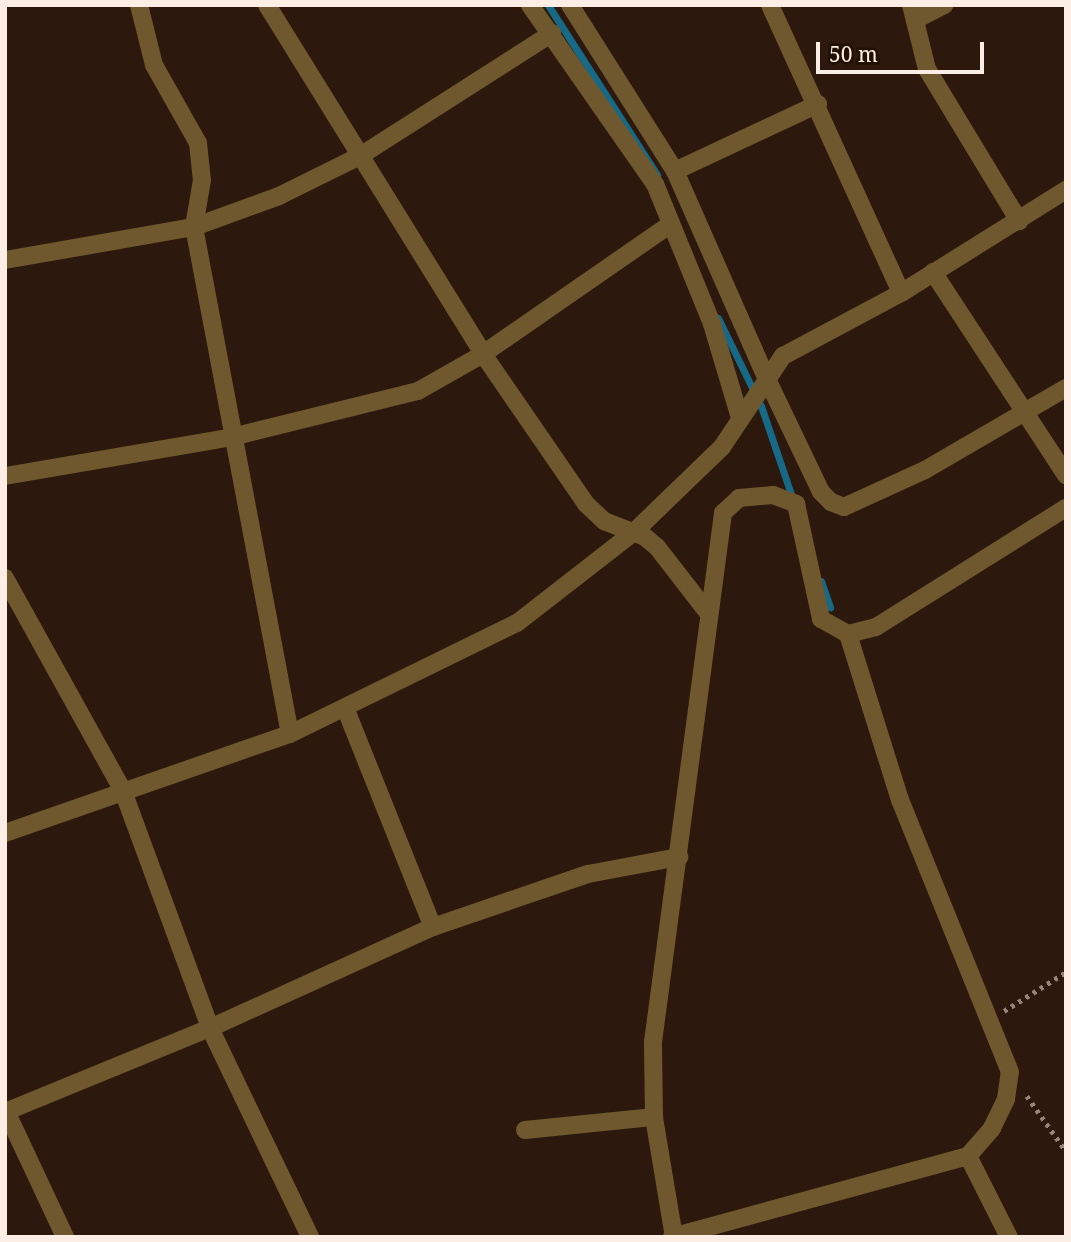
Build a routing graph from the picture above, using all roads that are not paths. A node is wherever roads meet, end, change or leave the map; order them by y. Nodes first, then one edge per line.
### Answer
1 (139, 5) edge
2 (267, 5) edge
3 (530, 5) edge
4 (570, 5) edge
5 (770, 5) edge
6 (944, 5) edge
7 (913, 13) edge
8 (552, 33) junction
9 (818, 104) junction
10 (360, 156) junction
11 (675, 170) junction
12 (1066, 190) edge
13 (1019, 220) junction
14 (669, 225) junction
15 (194, 227) junction
16 (5, 260) edge
17 (933, 272) junction
18 (901, 293) junction
19 (483, 354) junction
20 (765, 379) junction
21 (1066, 388) edge
22 (1024, 414) junction
23 (740, 418) junction
24 (232, 437) junction
25 (1066, 475) edge
26 (5, 476) edge
27 (1066, 508) edge
28 (634, 532) junction
29 (5, 578) edge
30 (709, 614) junction
31 (848, 634) junction
32 (346, 710) junction
33 (290, 734) junction
34 (123, 791) junction
35 (5, 833) edge
36 (679, 857) junction
37 (433, 927) junction
38 (209, 1028) junction
39 (6, 1112) edge
40 (654, 1117) junction
41 (525, 1130) dead end
42 (968, 1156) junction
43 (65, 1237) edge
44 (310, 1237) edge
45 (673, 1237) edge
46 (1009, 1237) edge

1 - 15 street
2 - 10 street
3 - 8 street
4 - 11 street
5 - 9 street
6 - 7 street
7 - 13 street
8 - 10 street
8 - 14 street
9 - 11 street
9 - 18 street
10 - 15 street
10 - 19 street
11 - 20 street
12 - 13 street
13 - 17 street
14 - 19 street
14 - 23 street
15 - 16 street
15 - 24 street
17 - 18 street
17 - 22 street
18 - 20 street
19 - 24 street
19 - 28 street
20 - 22 street
20 - 23 street
21 - 22 street
22 - 25 street
23 - 28 street
24 - 26 street
24 - 33 street
27 - 31 street
28 - 30 street
28 - 32 street
29 - 34 street
30 - 31 street
30 - 36 street
31 - 42 street
32 - 33 street
32 - 37 street
33 - 34 street
34 - 35 street
34 - 38 street
36 - 37 street
36 - 40 street
37 - 38 street
38 - 39 street
38 - 44 street
39 - 43 street
40 - 41 street
40 - 45 street
42 - 45 street
42 - 46 street

